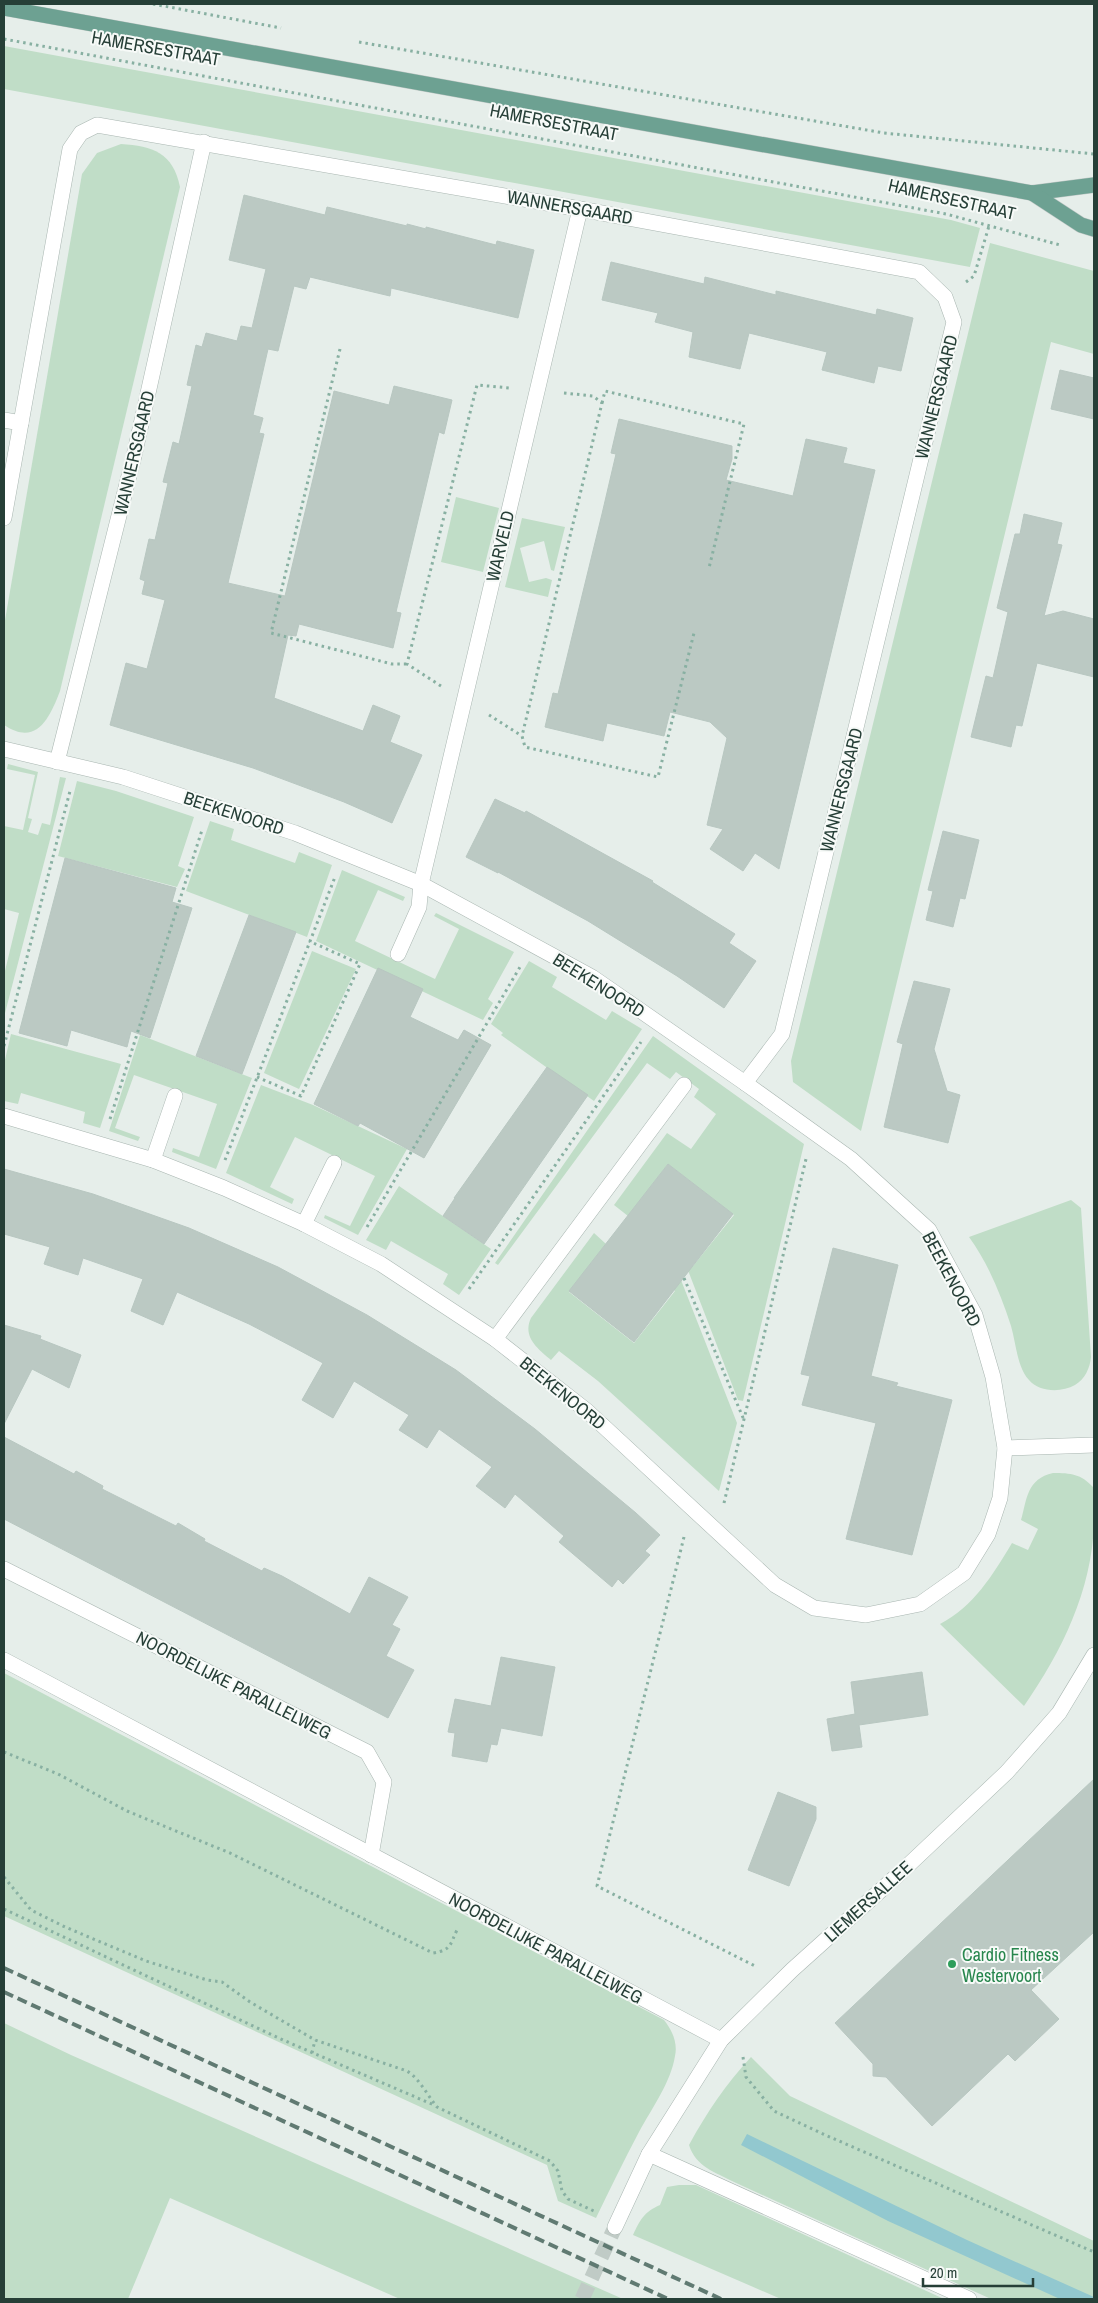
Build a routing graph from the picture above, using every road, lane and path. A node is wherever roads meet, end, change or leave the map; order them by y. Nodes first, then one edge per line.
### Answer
1 (153, 4) edge
2 (4, 8) edge
3 (288, 29) dead end
4 (4, 39) edge
5 (356, 42) dead end
6 (204, 142) junction
7 (1094, 154) edge
8 (1094, 185) edge
9 (1032, 193) junction
10 (580, 209) junction
11 (990, 226) junction
12 (1094, 229) edge
13 (1066, 247) dead end
14 (945, 297) junction
15 (340, 349) dead end
16 (602, 403) dead end
17 (4, 420) edge
18 (21, 423) junction
19 (4, 518) edge
20 (709, 568) dead end
21 (694, 633) dead end
22 (407, 664) dead end
23 (522, 736) dead end
24 (4, 749) edge
25 (57, 762) junction
26 (76, 766) junction
27 (209, 805) junction
28 (344, 853) junction
29 (421, 884) junction
30 (309, 941) junction
31 (533, 945) junction
32 (398, 954) dead end
33 (656, 1021) junction
34 (4, 1046) edge
35 (257, 1078) junction
36 (746, 1083) junction
37 (684, 1085) dead end
38 (175, 1096) dead end
39 (4, 1116) edge
40 (812, 1131) junction
41 (102, 1145) junction
42 (154, 1160) junction
43 (334, 1163) dead end
44 (215, 1185) junction
45 (304, 1224) junction
46 (354, 1250) junction
47 (684, 1278) dead end
48 (453, 1311) junction
49 (495, 1339) junction
50 (744, 1420) junction
51 (1094, 1445) edge
52 (1005, 1448) junction
53 (692, 1508) junction
54 (718, 1532) junction
55 (4, 1569) edge
56 (1094, 1655) edge
57 (4, 1660) edge
58 (4, 1752) edge
59 (371, 1855) junction
60 (4, 1877) edge
61 (4, 1909) edge
62 (480, 1912) junction
63 (782, 1980) junction
64 (314, 2040) junction
65 (722, 2040) junction
66 (312, 2053) junction
67 (743, 2054) dead end
68 (437, 2106) junction
69 (649, 2154) junction
70 (616, 2225) joint
71 (1094, 2252) edge
72 (969, 2299) edge

1 - 3 path
2 - 9 main road, HAMERSESTRAAT
4 - 11 path, HAMERSESTRAAT
5 - 7 path
6 - 10 street, WANNERSGAARD
6 - 18 street, WANNERSGAARD
6 - 25 street, WANNERSGAARD
8 - 9 main road, HAMERSESTRAAT
9 - 12 main road, HAMERSESTRAAT
10 - 14 street, WANNERSGAARD
10 - 29 street, WARVELD
11 - 13 path, HAMERSESTRAAT
11 - 14 path
14 - 36 street, WANNERSGAARD
15 - 22 path
16 - 20 path
17 - 18 street
18 - 19 street, WANNERSGAARD
21 - 23 path
24 - 25 street, BEEKENOORD
25 - 26 street, BEEKENOORD
26 - 27 street, BEEKENOORD
26 - 34 path
27 - 28 street, BEEKENOORD
27 - 41 path
28 - 29 street, BEEKENOORD
28 - 30 path
29 - 31 street, BEEKENOORD
29 - 32 street, WARVELD
30 - 35 path
30 - 35 path
31 - 33 street, BEEKENOORD
31 - 46 path
33 - 36 street, BEEKENOORD
33 - 48 path
35 - 44 path
36 - 40 street, BEEKENOORD
37 - 49 street
38 - 42 street
39 - 41 street, BEEKENOORD
40 - 50 path
40 - 52 street, BEEKENOORD
41 - 42 street, BEEKENOORD
42 - 44 street, BEEKENOORD
43 - 45 street
44 - 45 street, BEEKENOORD
45 - 46 street, BEEKENOORD
46 - 48 street, BEEKENOORD
47 - 50 path
48 - 49 street, BEEKENOORD
49 - 53 street, BEEKENOORD
50 - 54 path
51 - 52 street
52 - 54 street, BEEKENOORD
53 - 54 street, BEEKENOORD
53 - 63 path
55 - 59 street, NOORDELIJKE PARALLELWEG
56 - 63 street, LIEMERSALLEE
57 - 59 street, NOORDELIJKE PARALLELWEG
58 - 62 path
59 - 62 street, NOORDELIJKE PARALLELWEG
60 - 64 path
61 - 66 path
62 - 65 street, NOORDELIJKE PARALLELWEG
63 - 65 street, LIEMERSALLEE
64 - 66 path
64 - 68 path
65 - 69 street, LIEMERSALLEE
66 - 68 path
67 - 71 path
68 - 70 path
69 - 70 street, LIEMERSALLEE
69 - 72 street

